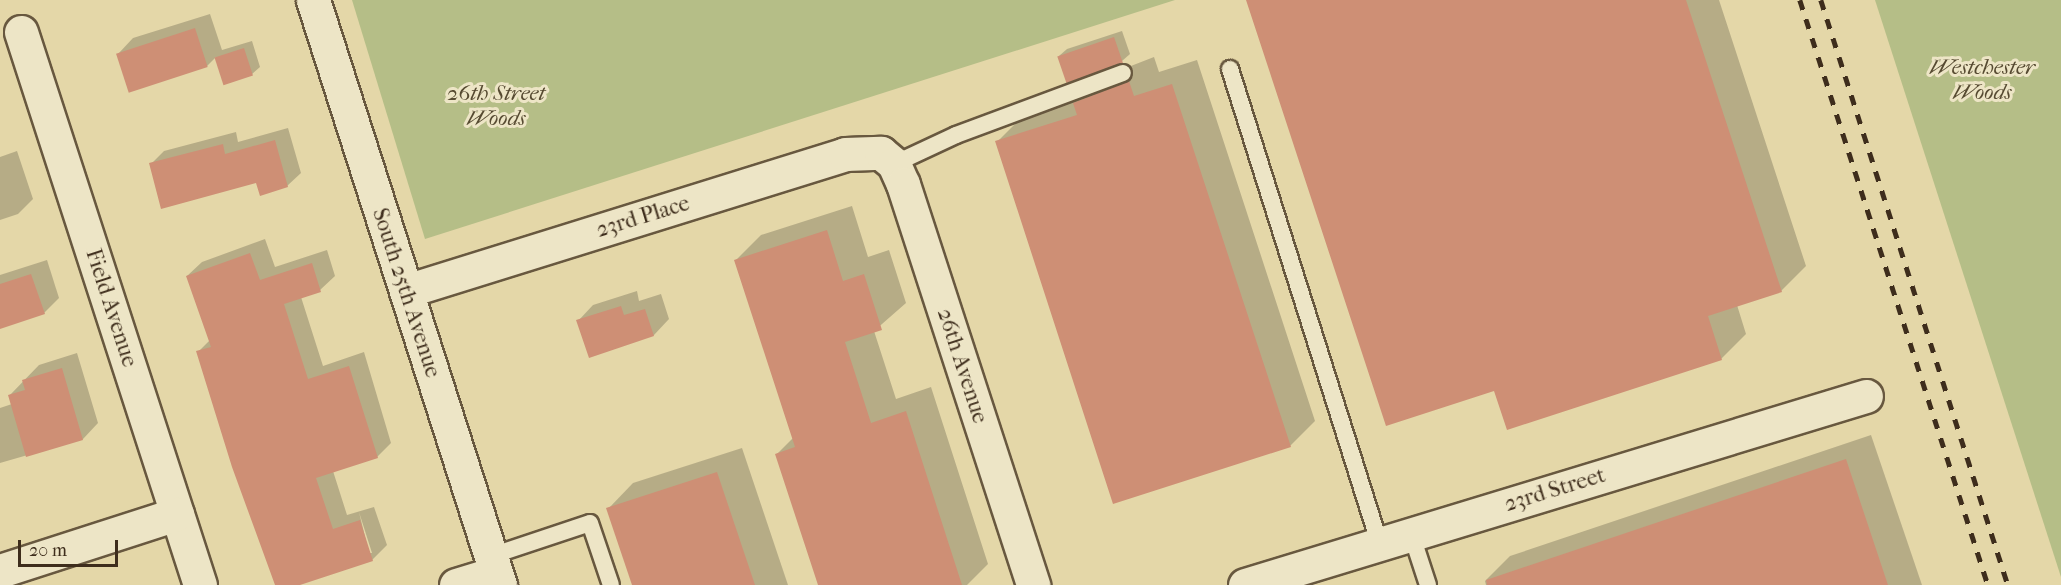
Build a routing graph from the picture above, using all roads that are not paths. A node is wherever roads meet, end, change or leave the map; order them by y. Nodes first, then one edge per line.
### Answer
1 (313, 0) edge
2 (21, 32) dead end
3 (1230, 69) dead end
4 (1123, 73) dead end
5 (887, 159) junction
6 (406, 291) junction
7 (1866, 396) dead end
8 (177, 514) junction
9 (1411, 533) junction
10 (1378, 543) junction
11 (0, 571) edge
12 (495, 571) edge
13 (200, 585) edge
14 (456, 585) edge
15 (611, 585) edge
16 (1033, 585) edge
17 (1245, 585) edge
18 (1428, 585) edge

1 - 6 street, South 25th Avenue
2 - 8 street, Field Avenue
3 - 10 lane
4 - 5 lane
5 - 6 street, 23rd Place
5 - 16 street, 26th Avenue
6 - 12 street, South 25th Avenue
7 - 9 street, 23rd Street
8 - 11 street
8 - 13 street, Field Avenue
9 - 10 street, 23rd Street
9 - 18 lane
10 - 17 street, 23rd Street
12 - 14 street
12 - 15 lane

